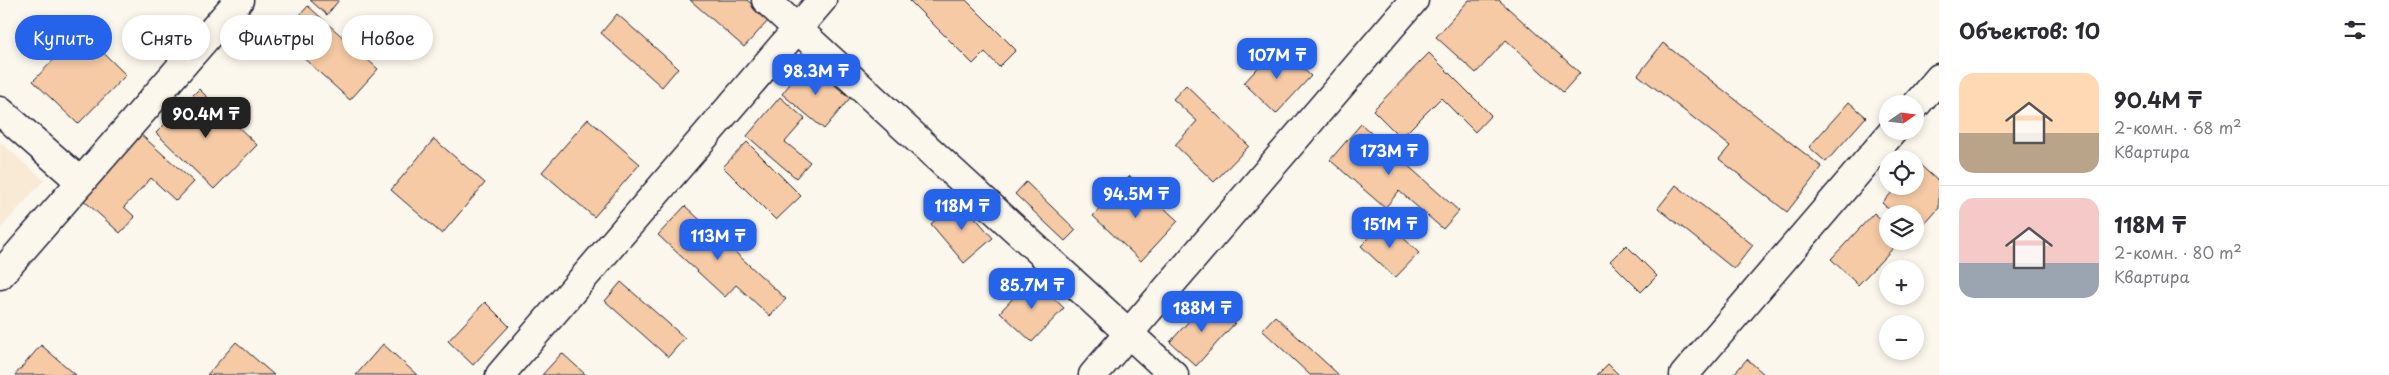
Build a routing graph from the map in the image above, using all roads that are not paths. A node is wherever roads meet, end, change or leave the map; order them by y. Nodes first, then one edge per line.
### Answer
1 (239, 0) edge
2 (766, 0) edge
3 (822, 0) edge
4 (1414, 0) edge
5 (798, 29) junction
6 (1939, 78) edge
7 (1924, 96) edge
8 (0, 111) edge
9 (1885, 140) edge
10 (80, 182) junction
11 (0, 275) edge
12 (1129, 332) junction
13 (500, 375) edge
14 (1093, 375) edge
15 (1174, 375) edge
16 (1684, 375) edge

1 - 10 street
2 - 5 street
3 - 5 street
4 - 12 street
5 - 12 street
5 - 13 street
6 - 7 street
8 - 10 street
9 - 16 street
10 - 11 street
12 - 14 street
12 - 15 street

